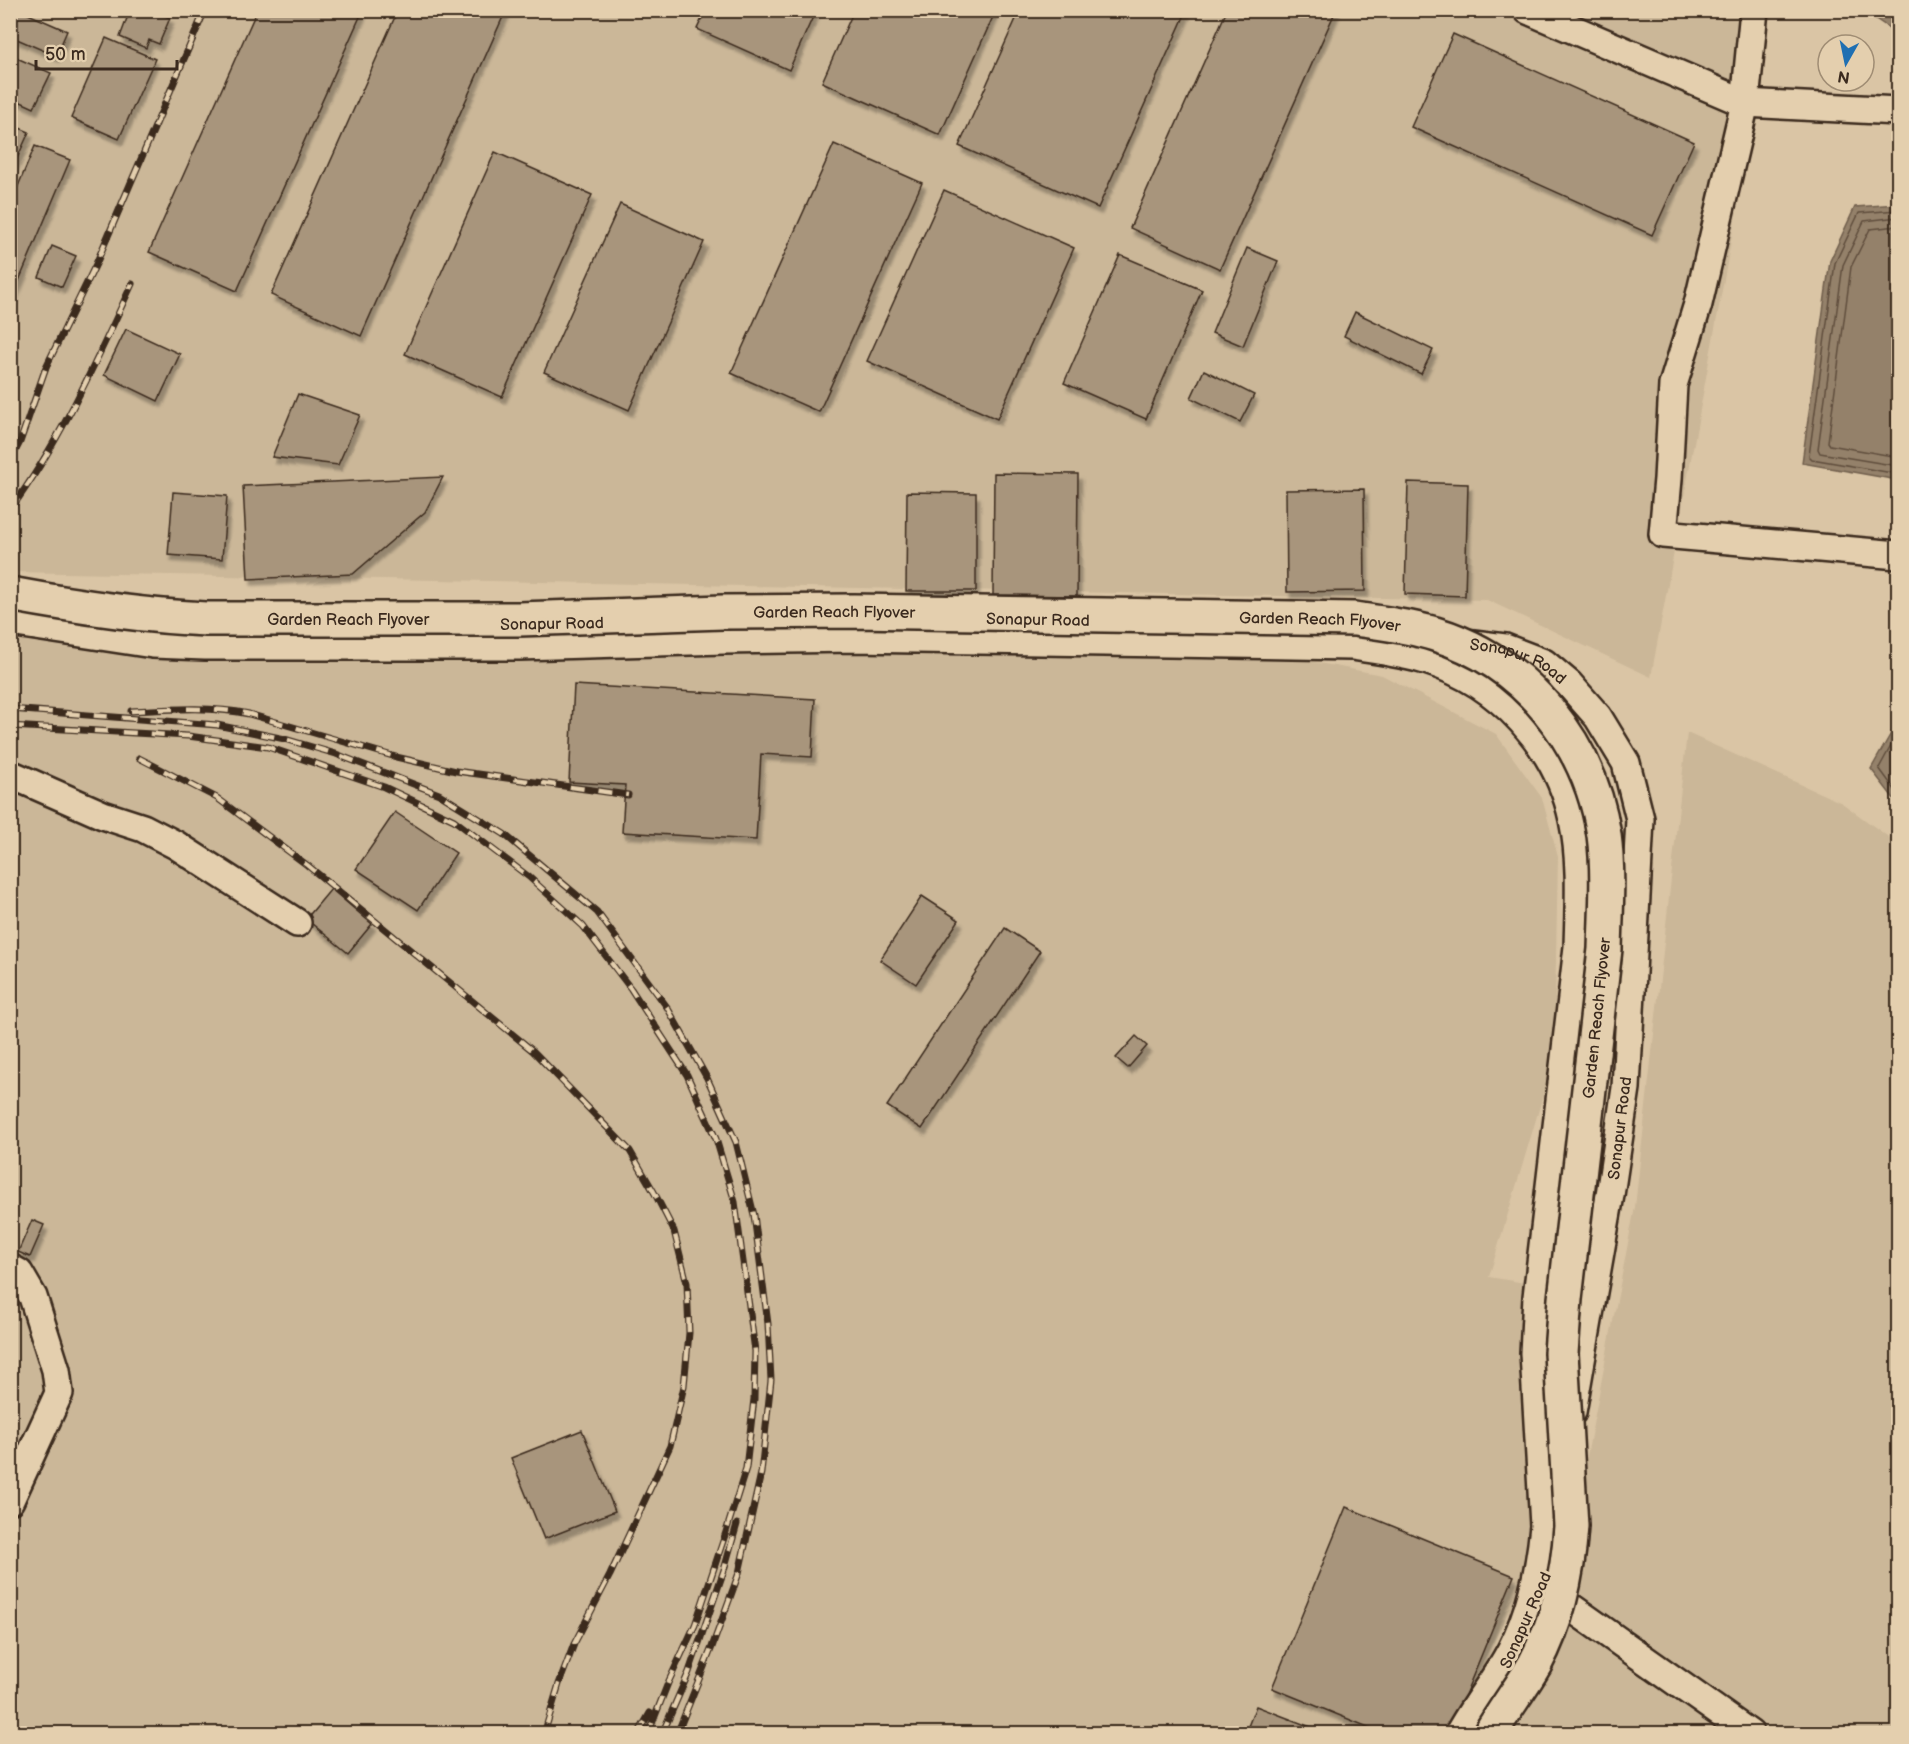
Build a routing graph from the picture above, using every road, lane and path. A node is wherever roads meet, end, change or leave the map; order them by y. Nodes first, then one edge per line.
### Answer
1 (1528, 10) edge
2 (1754, 10) edge
3 (1745, 103) junction
4 (1899, 111) edge
5 (1899, 555) edge
6 (10, 594) edge
7 (10, 600) edge
8 (10, 619) edge
9 (10, 774) edge
10 (297, 923) dead end
11 (10, 1268) edge
12 (10, 1500) edge
13 (1542, 1587) junction
14 (1723, 1726) edge
15 (1464, 1734) edge
16 (1490, 1734) edge
17 (1750, 1734) edge

1 - 3 street
2 - 3 street
3 - 4 street
3 - 5 street
6 - 16 main road, Garden Reach Flyover, bridge
7 - 13 street, Sonapur Road
8 - 15 main road, Garden Reach Flyover
9 - 10 street
11 - 12 street
13 - 14 street
13 - 15 street, Sonapur Road
14 - 17 street

